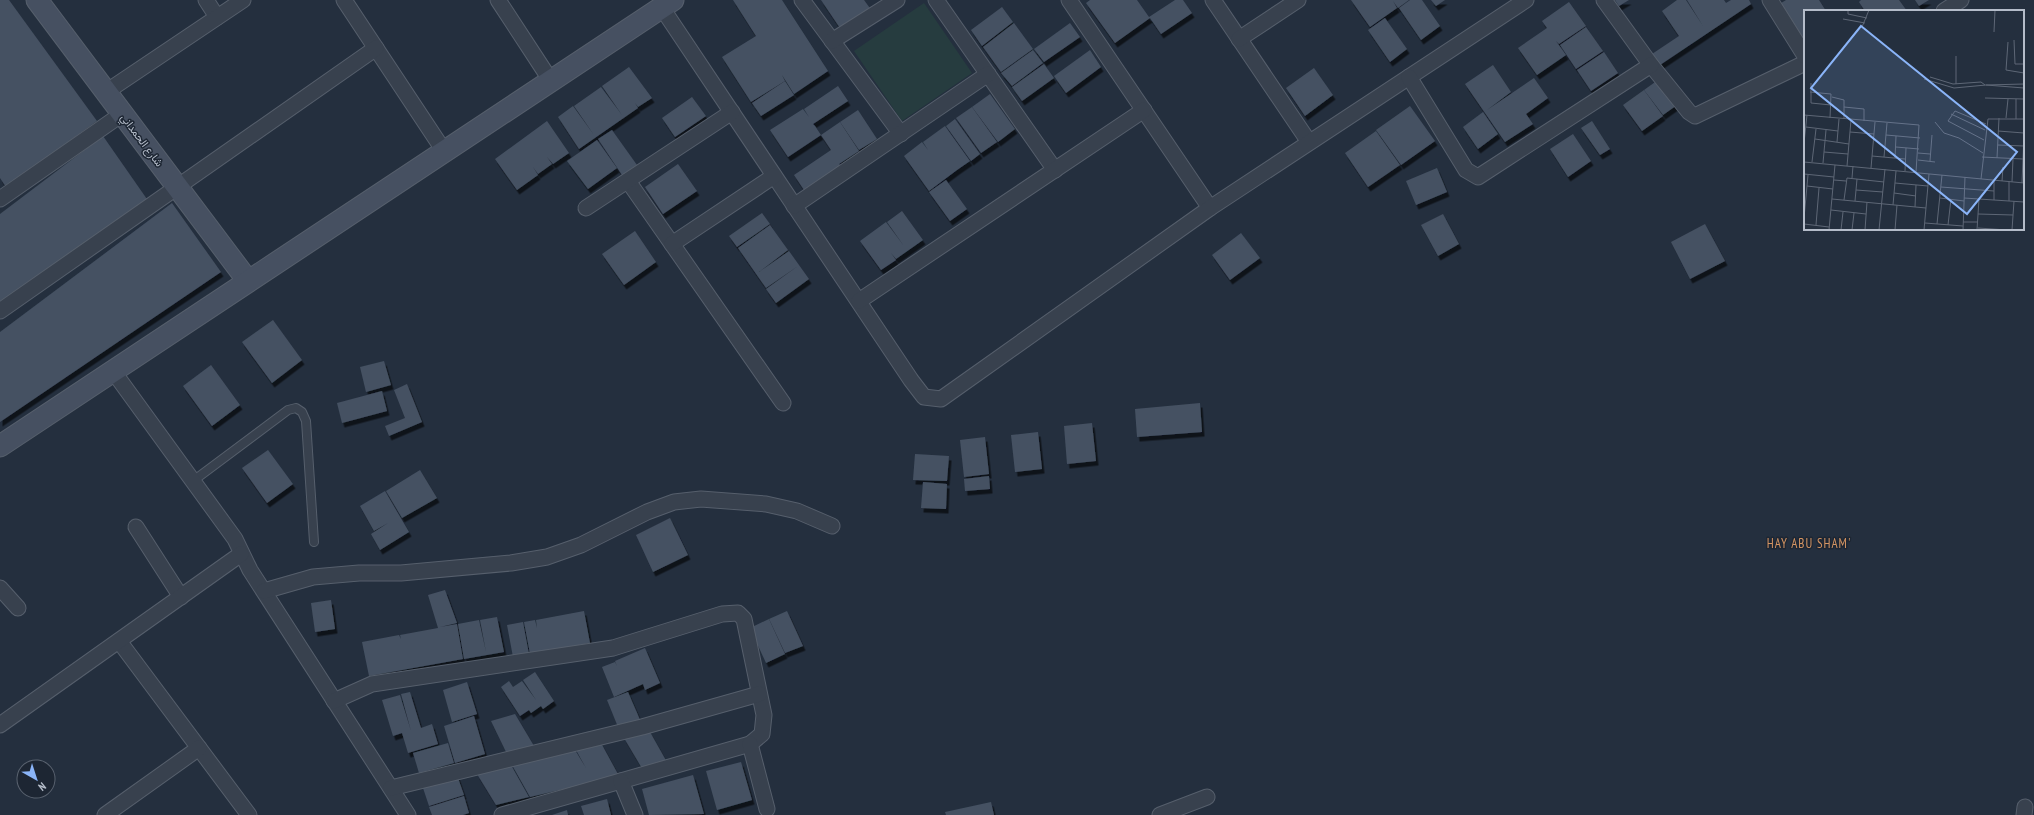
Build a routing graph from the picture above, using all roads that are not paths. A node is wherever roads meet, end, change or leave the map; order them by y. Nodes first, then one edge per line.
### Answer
1 (37, 0) edge
2 (206, 0) edge
3 (243, 0) edge
4 (344, 0) edge
5 (498, 0) edge
6 (802, 0) edge
7 (897, 0) edge
8 (936, 0) edge
9 (1069, 0) edge
10 (1213, 0) edge
11 (1298, 0) edge
12 (1604, 0) edge
13 (1770, 0) edge
14 (1961, 0) edge
15 (1519, 2) edge
16 (668, 4) edge
17 (1946, 10) edge
18 (217, 18) junction
19 (1239, 39) junction
20 (832, 41) junction
21 (376, 48) junction
22 (1804, 54) edge
23 (1804, 63) edge
24 (1651, 65) junction
25 (988, 74) junction
26 (1409, 77) junction
27 (551, 81) junction
28 (106, 92) junction
29 (1144, 110) junction
30 (732, 112) junction
31 (122, 114) junction
32 (901, 134) junction
33 (1309, 142) junction
34 (444, 151) junction
35 (1055, 170) junction
36 (774, 176) junction
37 (628, 181) junction
38 (178, 187) junction
39 (0, 199) edge
40 (794, 206) junction
41 (586, 208) dead end
42 (1210, 208) junction
43 (672, 244) junction
44 (248, 281) junction
45 (858, 301) junction
46 (0, 311) edge
47 (113, 371) junction
48 (783, 403) dead end
49 (2, 442) edge
50 (193, 481) junction
51 (832, 526) dead end
52 (136, 527) dead end
53 (314, 542) dead end
54 (240, 554) junction
55 (0, 588) edge
56 (264, 591) junction
57 (181, 597) junction
58 (18, 608) dead end
59 (119, 641) junction
60 (759, 694) junction
61 (334, 701) junction
62 (0, 726) edge
63 (750, 744) junction
64 (199, 748) junction
65 (621, 781) junction
66 (391, 788) junction
67 (1207, 796) dead end
68 (768, 809) dead end
69 (105, 815) edge
70 (249, 815) edge
71 (408, 815) edge
72 (502, 815) edge
73 (635, 815) edge
74 (1160, 815) edge

1 - 28 street, شارع الحمداني
2 - 18 street
3 - 18 street
4 - 21 street
5 - 27 street
6 - 20 street
7 - 20 street
8 - 25 street
9 - 29 street
10 - 19 street
11 - 19 street
12 - 24 street
13 - 22 street
14 - 17 street
15 - 26 street
16 - 27 street
16 - 30 street
18 - 28 street
19 - 33 street
20 - 32 street
21 - 34 street
21 - 38 street
23 - 24 street
24 - 26 street
25 - 32 street
25 - 35 street
26 - 33 street
27 - 34 street
28 - 31 street, شارع الحمداني
29 - 35 street
29 - 42 street
30 - 36 street
30 - 37 street
31 - 38 street, شارع الحمداني
31 - 39 street
32 - 40 street
33 - 42 street
34 - 44 street
35 - 45 street
36 - 40 street
36 - 43 street
37 - 41 street
37 - 43 street
38 - 44 street, شارع الحمداني
38 - 46 street
40 - 45 street
42 - 45 street
43 - 48 street
44 - 47 street
47 - 49 street
47 - 50 street
50 - 53 lane
50 - 54 street
51 - 56 street
52 - 57 street
54 - 56 street
54 - 57 street
55 - 58 street
56 - 61 street
57 - 59 street
59 - 62 street
59 - 64 street
60 - 61 street
60 - 63 street
60 - 66 street
61 - 66 street
63 - 65 street
63 - 68 street
64 - 69 street
64 - 70 street
65 - 72 street
65 - 73 street
66 - 71 street
67 - 74 street

